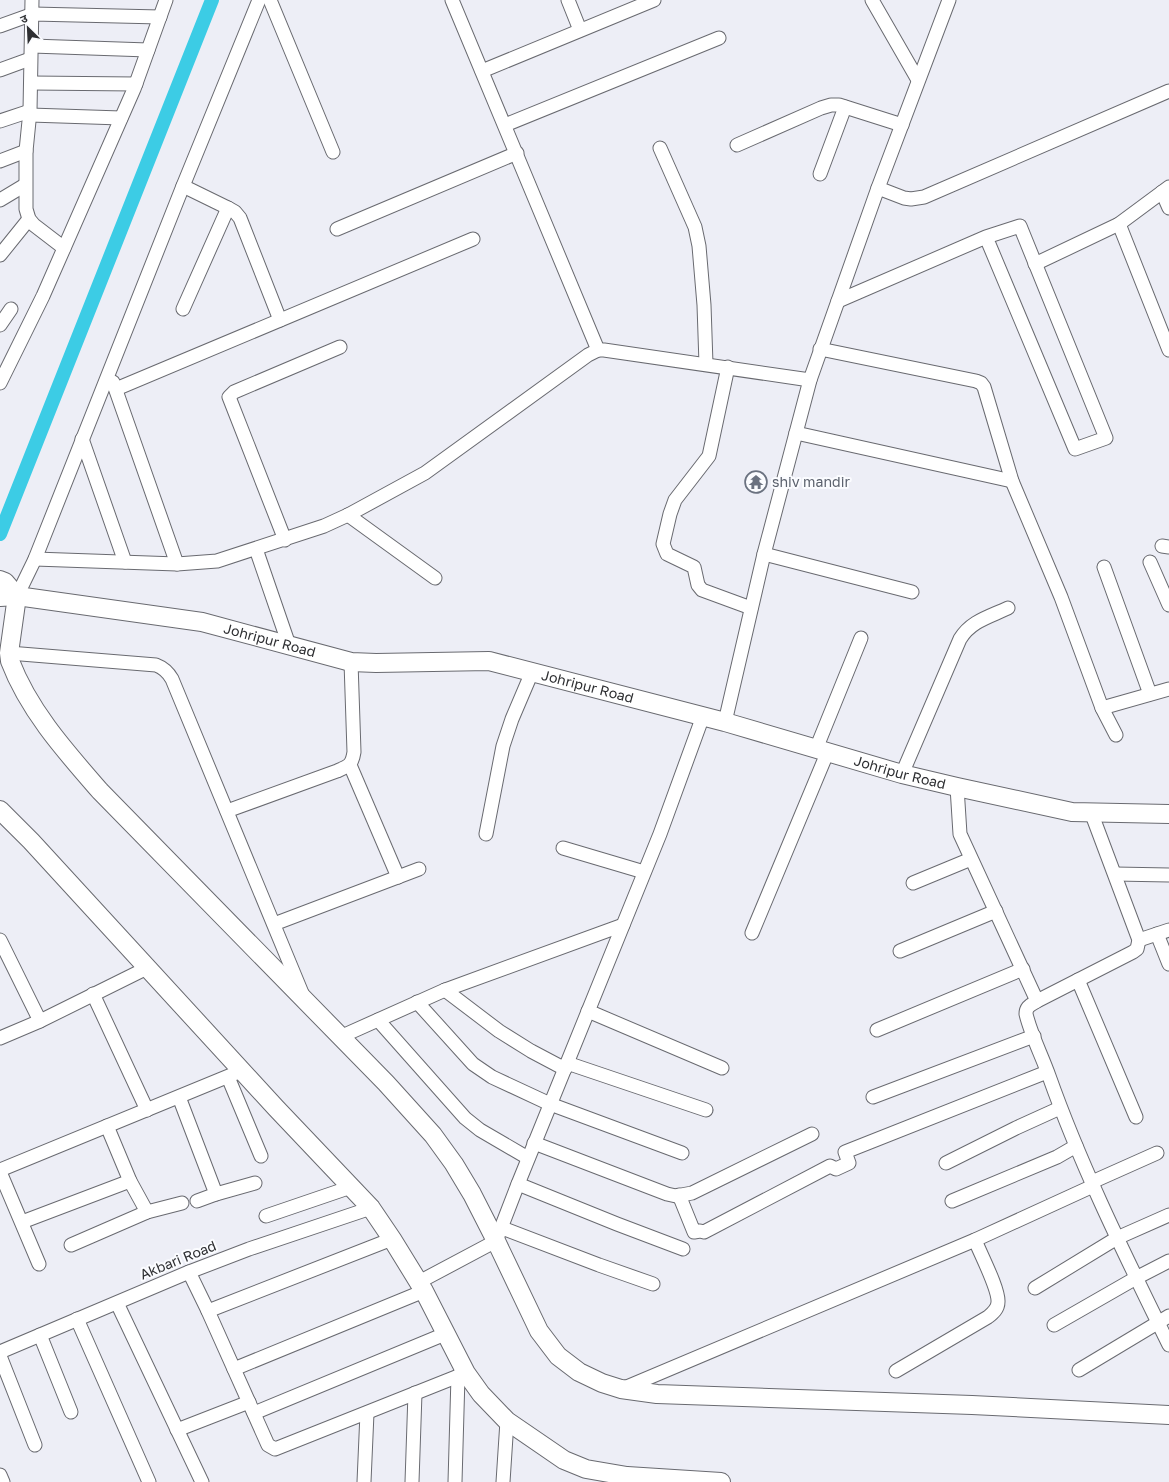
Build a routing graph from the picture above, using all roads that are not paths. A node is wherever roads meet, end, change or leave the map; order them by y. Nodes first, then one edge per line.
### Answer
1 (32, 0) edge
2 (166, 0) edge
3 (259, 0) edge
4 (270, 0) edge
5 (452, 0) edge
6 (568, 0) edge
7 (872, 0) edge
8 (949, 0) edge
9 (651, 1) edge
10 (33, 14) junction
11 (160, 17) junction
12 (0, 26) edge
13 (580, 30) junction
14 (719, 38) dead end
15 (32, 46) junction
16 (148, 50) junction
17 (30, 59) junction
18 (0, 70) edge
19 (482, 71) junction
20 (918, 80) junction
21 (31, 83) junction
22 (136, 84) junction
23 (1169, 91) edge
24 (846, 107) junction
25 (30, 113) junction
26 (121, 118) junction
27 (0, 121) edge
28 (902, 124) junction
29 (505, 125) junction
30 (737, 145) dead end
31 (660, 148) dead end
32 (26, 151) junction
33 (333, 152) dead end
34 (517, 153) junction
35 (0, 161) edge
36 (820, 174) dead end
37 (26, 185) junction
38 (183, 186) junction
39 (878, 188) junction
40 (1166, 190) edge
41 (0, 200) edge
42 (228, 208) junction
43 (1169, 208) edge
44 (29, 219) junction
45 (1119, 224) junction
46 (336, 229) dead end
47 (986, 237) junction
48 (473, 239) dead end
49 (64, 248) junction
50 (0, 255) edge
51 (1036, 264) junction
52 (838, 301) junction
53 (11, 309) dead end
54 (183, 309) dead end
55 (280, 320) junction
56 (0, 325) edge
57 (340, 347) dead end
58 (820, 349) junction
59 (598, 350) junction
60 (1169, 350) edge
61 (706, 364) junction
62 (728, 367) junction
63 (109, 370) junction
64 (810, 380) junction
65 (0, 384) edge
66 (116, 389) junction
67 (796, 433) junction
68 (82, 439) junction
69 (1012, 481) junction
70 (348, 515) junction
71 (285, 540) junction
72 (256, 549) junction
73 (764, 554) junction
74 (35, 559) junction
75 (125, 562) junction
76 (1150, 562) dead end
77 (177, 564) junction
78 (1104, 567) dead end
79 (435, 578) dead end
80 (5, 589) edge
81 (912, 592) dead end
82 (1169, 605) edge
83 (751, 608) junction
84 (1008, 608) dead end
85 (861, 638) dead end
86 (289, 646) junction
87 (8, 653) junction
88 (350, 662) junction
89 (532, 672) junction
90 (1169, 689) edge
91 (1150, 694) junction
92 (1102, 708) junction
93 (703, 716) junction
94 (725, 722) junction
95 (1116, 735) dead end
96 (822, 750) junction
97 (350, 765) junction
98 (902, 774) junction
99 (957, 787) junction
100 (0, 810) edge
101 (227, 811) junction
102 (1090, 812) junction
103 (1169, 814) edge
104 (486, 834) dead end
105 (563, 848) dead end
106 (971, 859) junction
107 (419, 869) dead end
108 (644, 872) junction
109 (1114, 874) junction
110 (1169, 875) edge
111 (398, 877) junction
112 (913, 883) dead end
113 (996, 912) junction
114 (274, 924) junction
115 (623, 925) junction
116 (1163, 932) edge
117 (752, 933) dead end
118 (0, 940) edge
119 (1139, 940) junction
120 (900, 951) dead end
121 (1169, 964) edge
122 (147, 968) junction
123 (1023, 969) junction
124 (1078, 980) junction
125 (445, 990) junction
126 (93, 994) junction
127 (1037, 1001) junction
128 (306, 1002) junction
129 (417, 1002) junction
130 (588, 1011) junction
131 (378, 1020) junction
132 (40, 1021) junction
133 (877, 1030) dead end
134 (1034, 1036) junction
135 (340, 1037) junction
136 (0, 1038) edge
137 (566, 1066) junction
138 (722, 1068) dead end
139 (1047, 1072) junction
140 (235, 1074) junction
141 (179, 1097) junction
142 (873, 1098) dead end
143 (550, 1104) junction
144 (1060, 1108) junction
145 (147, 1110) junction
146 (706, 1110) dead end
147 (1136, 1117) dead end
148 (107, 1126) junction
149 (812, 1134) dead end
150 (534, 1143) junction
151 (1076, 1146) junction
152 (682, 1153) dead end
153 (1157, 1153) dead end
154 (261, 1156) dead end
155 (528, 1158) junction
156 (946, 1163) dead end
157 (0, 1171) edge
158 (130, 1181) junction
159 (255, 1183) dead end
160 (518, 1184) junction
161 (1093, 1184) junction
162 (351, 1187) junction
163 (216, 1194) junction
164 (679, 1195) junction
165 (197, 1201) dead end
166 (952, 1201) dead end
167 (182, 1203) dead end
168 (371, 1208) junction
169 (147, 1212) junction
170 (1169, 1215) edge
171 (266, 1216) dead end
172 (22, 1222) junction
173 (499, 1234) junction
174 (1117, 1238) junction
175 (392, 1239) junction
176 (975, 1240) junction
177 (71, 1245) dead end
178 (683, 1248) dead end
179 (1169, 1261) edge
180 (39, 1264) dead end
181 (189, 1272) junction
182 (1136, 1278) junction
183 (653, 1284) dead end
184 (421, 1286) junction
185 (1035, 1288) dead end
186 (117, 1303) junction
187 (208, 1311) junction
188 (77, 1319) junction
189 (1164, 1320) edge
190 (1054, 1325) dead end
191 (445, 1334) junction
192 (40, 1335) junction
193 (1169, 1345) edge
194 (0, 1352) edge
195 (0, 1356) edge
196 (234, 1369) junction
197 (1079, 1370) dead end
198 (896, 1371) dead end
199 (462, 1375) junction
200 (621, 1389) junction
201 (415, 1394) junction
202 (251, 1408) junction
203 (71, 1412) dead end
204 (367, 1413) junction
205 (1169, 1415) edge
206 (507, 1420) junction
207 (177, 1430) junction
208 (35, 1445) dead end
209 (0, 1475) edge
210 (692, 1481) edge
211 (3, 1482) edge
212 (149, 1482) edge
213 (202, 1482) edge
214 (364, 1482) edge
215 (412, 1482) edge
216 (455, 1482) edge
217 (503, 1482) edge
218 (721, 1482) edge

1 - 10 street
2 - 11 street
3 - 38 street
4 - 33 street
5 - 19 street
6 - 13 street
7 - 20 street
8 - 20 street
9 - 13 street
10 - 11 street
10 - 12 street
10 - 15 street
11 - 16 street
13 - 19 street
14 - 29 street
15 - 16 street
15 - 17 street
16 - 22 street
17 - 18 street
17 - 21 street
19 - 29 street
20 - 28 street
21 - 22 street
21 - 25 street
22 - 26 street
23 - 39 street
24 - 28 street
24 - 30 street
24 - 36 street
25 - 26 street
25 - 27 street
25 - 32 street
26 - 49 street
28 - 39 street
29 - 34 street
31 - 61 street
32 - 35 street
32 - 37 street
34 - 46 street
34 - 59 street
37 - 41 street
37 - 44 street
38 - 42 street
38 - 63 street
39 - 52 street
40 - 43 street
40 - 45 street
42 - 54 street
42 - 55 street
44 - 49 street
44 - 50 street
45 - 51 street
45 - 60 street
47 - 51 street
47 - 51 street
47 - 52 street
48 - 55 street
49 - 65 street
52 - 58 street
53 - 56 street
55 - 66 street
57 - 71 street
58 - 64 street
58 - 69 street
59 - 61 street
59 - 70 street
61 - 62 street
62 - 64 street
62 - 83 street
63 - 66 street
63 - 68 street
64 - 67 street
66 - 77 street
67 - 69 street
67 - 73 street
68 - 74 street
68 - 75 street
69 - 92 street
70 - 71 street
70 - 79 street
71 - 72 street
72 - 77 street
72 - 86 street
73 - 81 street
73 - 83 street
74 - 75 street
74 - 80 street
75 - 77 street
76 - 82 street
78 - 91 street
80 - 86 street, Johripur Road
80 - 87 street
83 - 94 street
84 - 98 street
85 - 96 street
86 - 88 street, Johripur Road
87 - 101 street
87 - 128 street
88 - 89 street, Johripur Road
88 - 97 street
89 - 93 street, Johripur Road
89 - 104 street
90 - 91 street
91 - 92 street
92 - 95 street
93 - 94 street, Johripur Road
93 - 108 street
94 - 96 street, Johripur Road
96 - 98 street, Johripur Road
96 - 117 street
97 - 101 street
97 - 111 street
98 - 99 street, Johripur Road
99 - 102 street, Johripur Road
99 - 106 street
100 - 122 street
101 - 114 street
102 - 103 street, Johripur Road
102 - 109 street
105 - 108 street
106 - 112 street
106 - 113 street
107 - 111 street
108 - 115 street
109 - 110 street
109 - 119 street
111 - 114 street
113 - 120 street
113 - 123 street
114 - 128 street
115 - 125 street
115 - 130 street
116 - 119 street
116 - 121 street
118 - 132 street
119 - 124 street
122 - 126 street
122 - 140 street
123 - 127 street
123 - 133 street
124 - 127 street
124 - 147 street
125 - 129 street
125 - 137 street
126 - 132 street
126 - 145 street
127 - 134 street
128 - 135 street
129 - 131 street
129 - 143 street
130 - 137 street
130 - 138 street
131 - 135 street
131 - 155 street
132 - 136 street
134 - 139 street
134 - 142 street
135 - 173 street
137 - 143 street
137 - 146 street
139 - 144 street
139 - 164 street
140 - 141 street
140 - 154 street
140 - 162 street
141 - 145 street
141 - 163 street
143 - 150 street
143 - 152 street
144 - 151 street
144 - 156 street
145 - 148 street
148 - 157 street
148 - 158 street
149 - 164 street
150 - 155 street
150 - 164 street
151 - 161 street
151 - 166 street
153 - 161 street
155 - 160 street
157 - 172 street
158 - 169 street
158 - 172 street
159 - 163 street
160 - 173 street
160 - 178 street
161 - 174 street
161 - 176 street
162 - 168 street
162 - 171 street
163 - 165 street
167 - 169 street
168 - 175 street
168 - 181 street, Akbari Road
169 - 177 street
170 - 174 street
172 - 180 street
173 - 183 street
173 - 184 street
173 - 200 street
174 - 182 street
174 - 185 street
175 - 184 street
175 - 187 street
176 - 198 street
176 - 200 street
179 - 182 street
181 - 186 street, Akbari Road
181 - 187 street
182 - 189 street
182 - 190 street
184 - 191 street
184 - 196 street
186 - 188 street, Akbari Road
186 - 207 street
187 - 196 street
188 - 192 street, Akbari Road
188 - 212 street
189 - 193 street
189 - 197 street
191 - 199 street
191 - 202 street
192 - 194 street, Akbari Road
192 - 203 street
195 - 208 street
196 - 202 street
199 - 201 street
199 - 206 street
199 - 216 street
200 - 205 street
201 - 204 street
201 - 215 street
202 - 204 street
202 - 207 street
204 - 214 street
206 - 210 street
206 - 217 street
207 - 213 street
209 - 211 street
210 - 218 street

